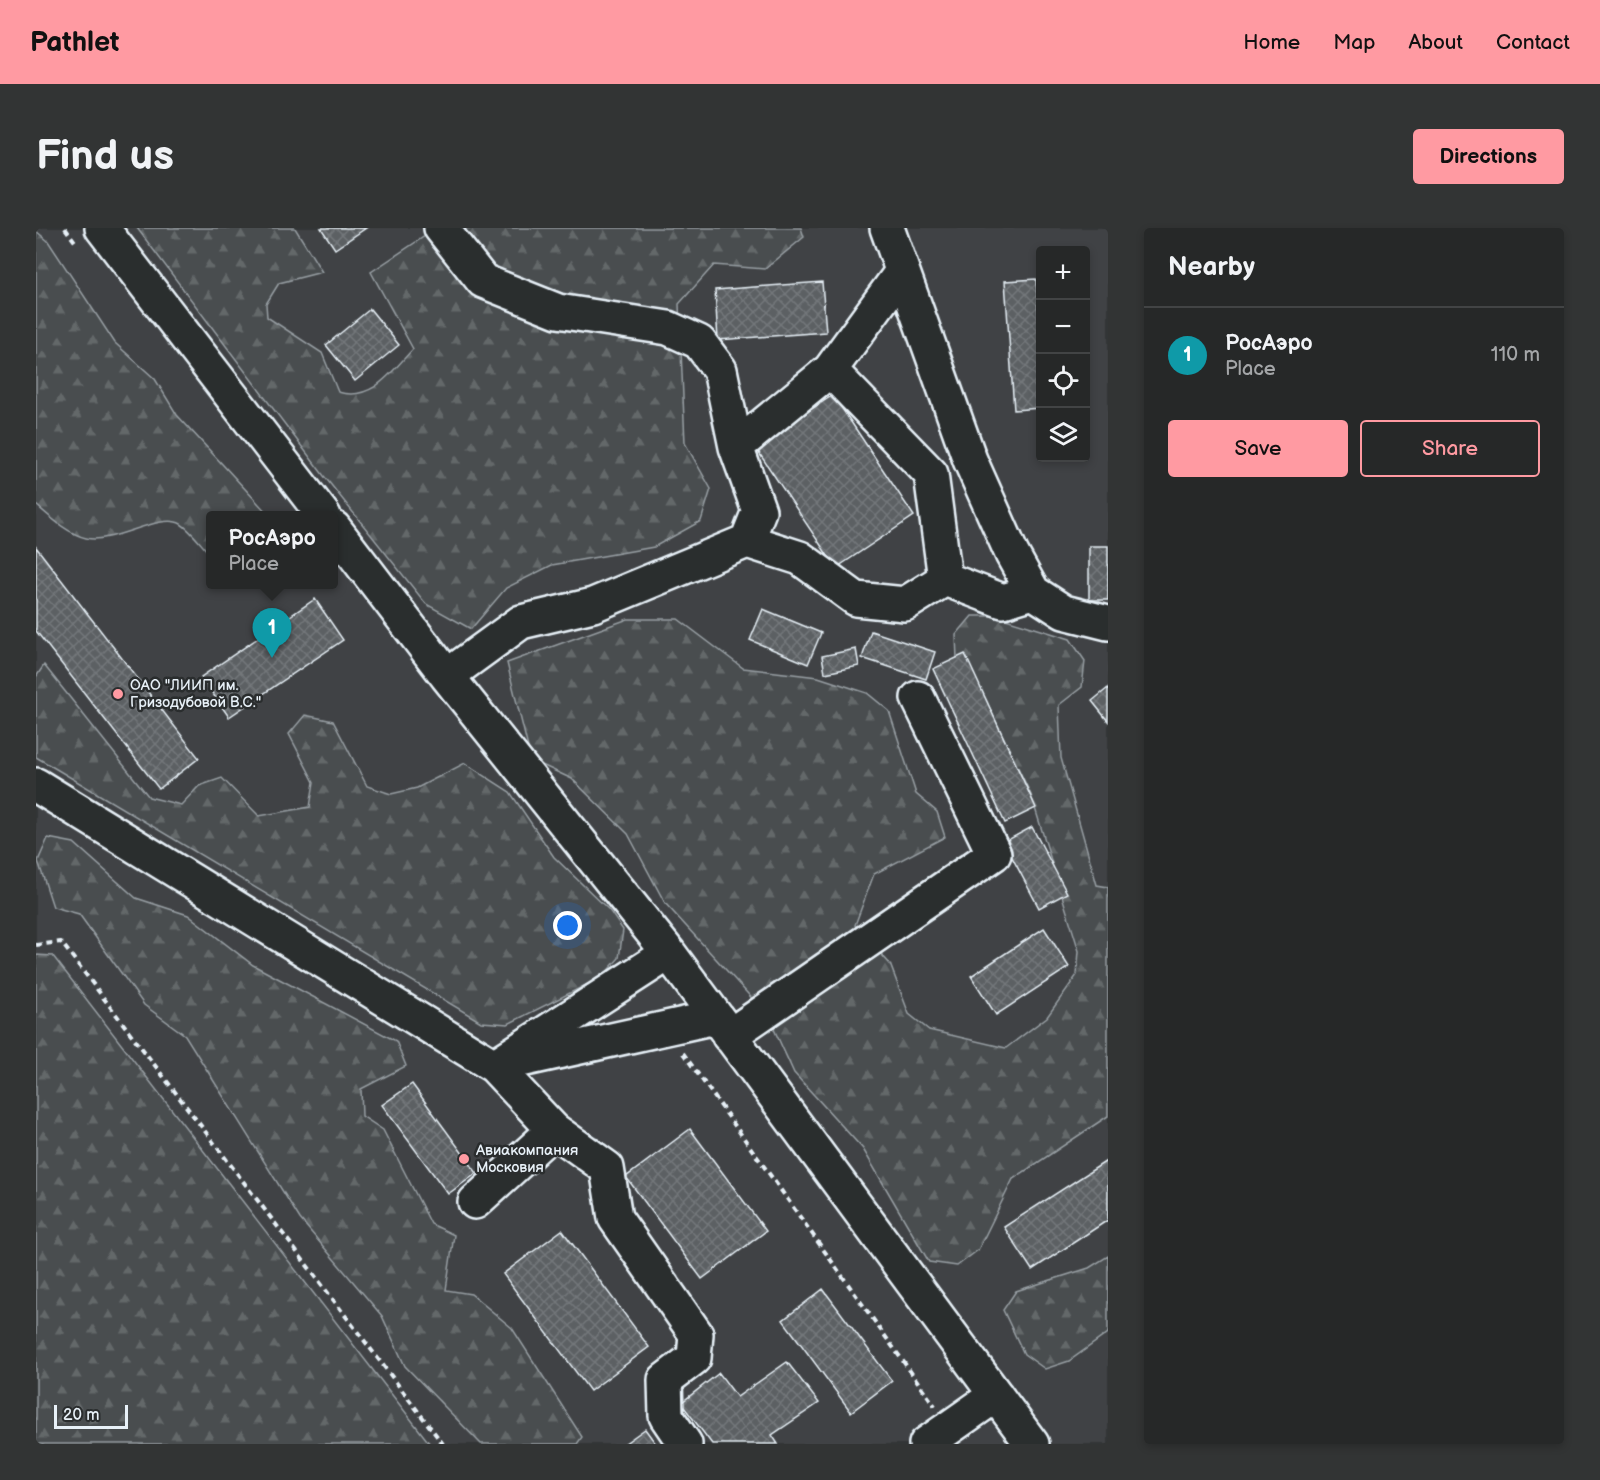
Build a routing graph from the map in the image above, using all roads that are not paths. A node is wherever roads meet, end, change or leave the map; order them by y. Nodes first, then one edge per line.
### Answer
1 (102, 228) edge
2 (441, 228) edge
3 (887, 228) edge
4 (901, 273) junction
5 (830, 370) junction
6 (736, 447) junction
7 (970, 460) junction
8 (931, 474) junction
9 (320, 511) edge
10 (338, 534) edge
11 (747, 541) junction
12 (945, 579) junction
13 (1033, 592) junction
14 (1108, 623) edge
15 (447, 676) junction
16 (918, 698) dead end
17 (36, 785) edge
18 (669, 953) junction
19 (722, 1027) junction
20 (494, 1066) junction
21 (554, 1130) junction
22 (475, 1202) dead end
23 (996, 1395) junction
24 (685, 1444) edge
25 (926, 1444) edge
26 (1032, 1444) edge

1 - 9 lane
2 - 6 lane
3 - 4 lane
4 - 5 lane
4 - 7 lane
5 - 6 lane
5 - 8 lane
6 - 11 lane
7 - 8 lane
7 - 13 lane
8 - 12 lane
10 - 15 lane
11 - 12 lane
11 - 15 lane
12 - 13 lane
13 - 14 lane
15 - 18 lane
16 - 19 lane
17 - 20 lane
18 - 19 lane
18 - 20 lane
19 - 20 lane
19 - 23 lane
20 - 21 lane
21 - 22 lane
21 - 24 lane
23 - 25 lane
23 - 26 lane

